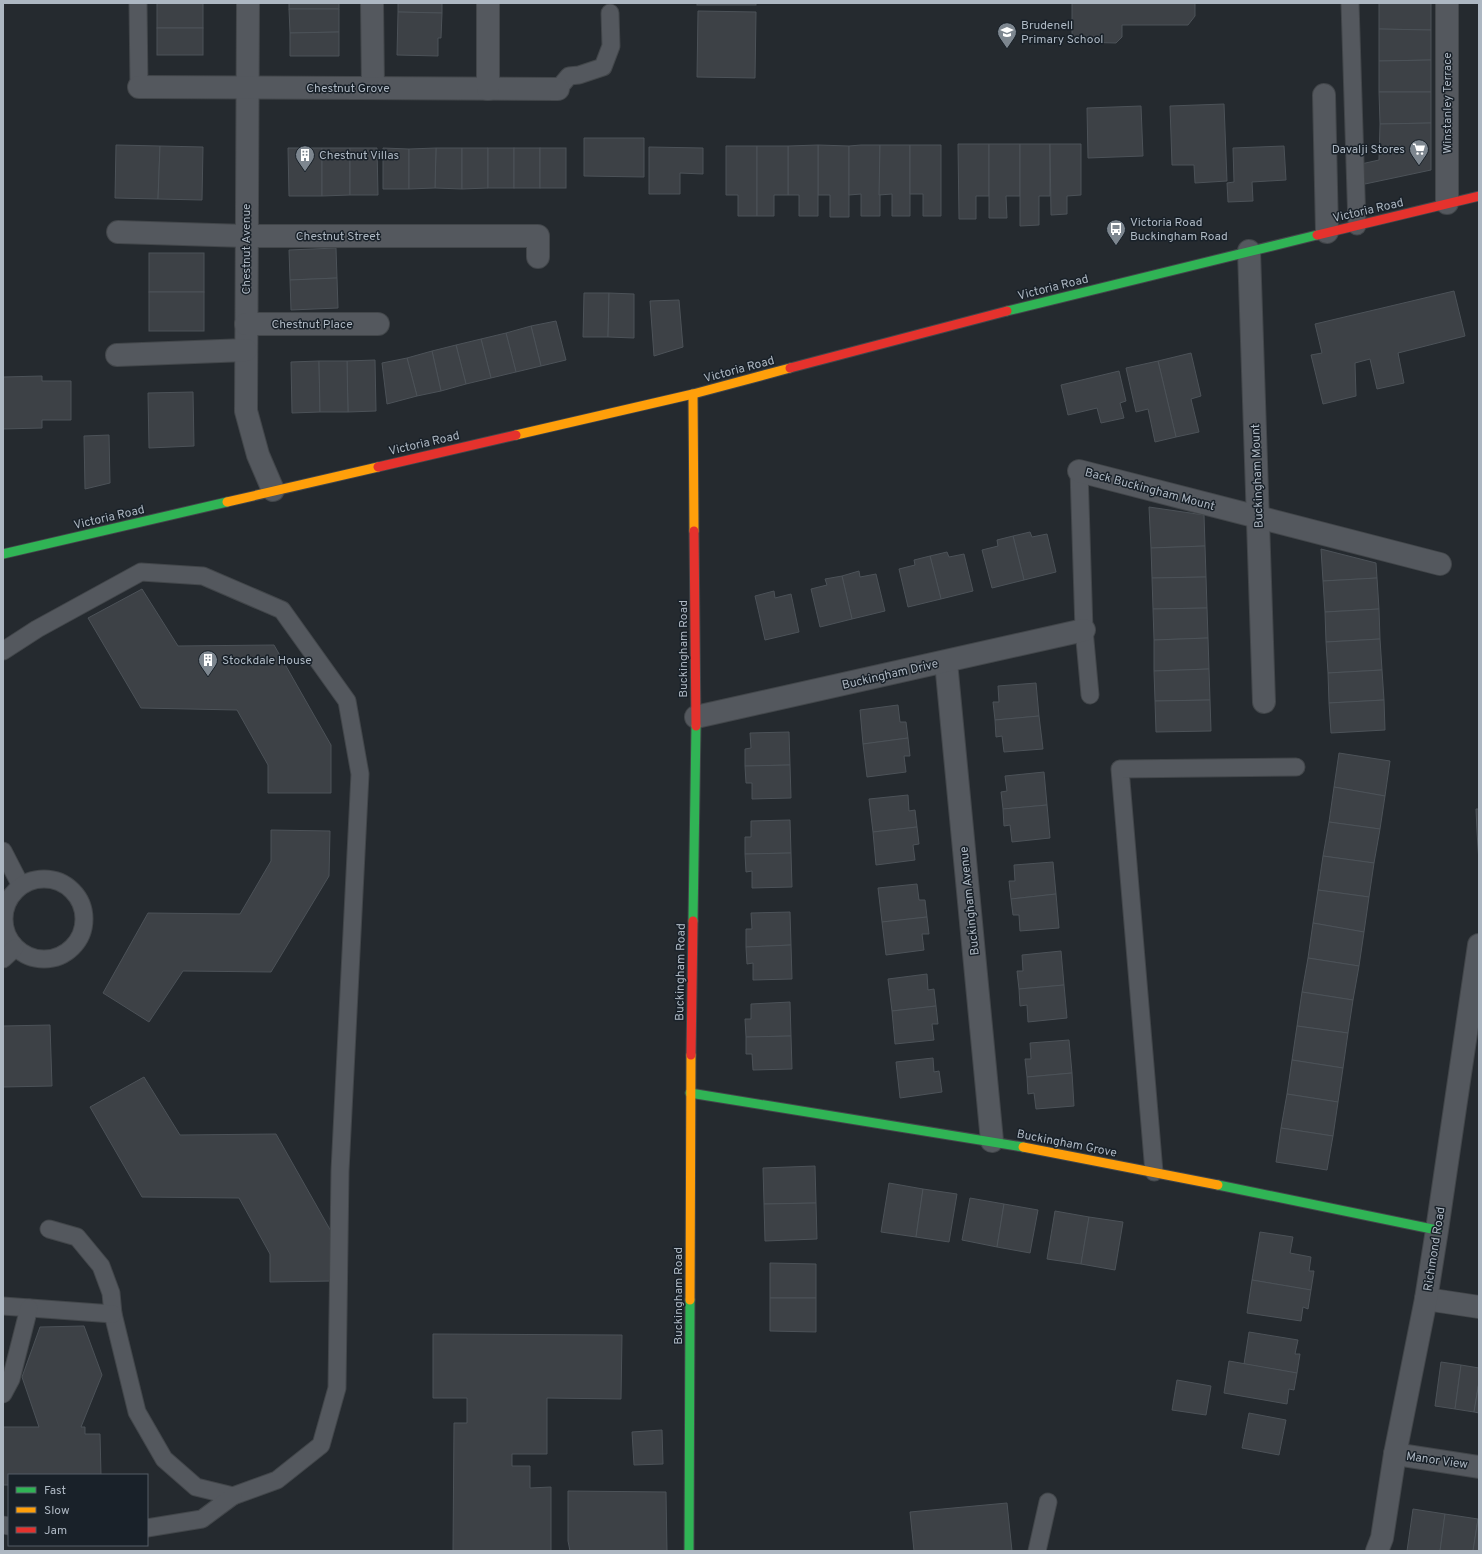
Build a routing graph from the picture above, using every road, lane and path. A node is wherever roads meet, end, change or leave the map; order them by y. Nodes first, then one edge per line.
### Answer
1 (138, 3) edge
2 (248, 3) edge
3 (372, 3) edge
4 (488, 3) edge
5 (1350, 3) edge
6 (1447, 3) edge
7 (610, 13) dead end
8 (139, 87) joint
9 (248, 88) junction
10 (373, 88) junction
11 (488, 89) junction
12 (558, 89) joint
13 (1324, 95) dead end
14 (1479, 196) edge
15 (1447, 204) junction
16 (1357, 226) junction
17 (118, 232) dead end
18 (1327, 232) junction
19 (246, 236) junction
20 (1249, 251) junction
21 (538, 257) dead end
22 (246, 324) junction
23 (378, 324) dead end
24 (246, 350) junction
25 (117, 355) dead end
26 (693, 394) junction
27 (1079, 471) joint
28 (273, 490) junction
29 (1259, 518) junction
30 (3, 554) edge
31 (1440, 564) dead end
32 (1084, 630) junction
33 (3, 650) edge
34 (946, 662) junction
35 (1090, 695) dead end
36 (1264, 702) dead end
37 (696, 717) junction
38 (1296, 767) dead end
39 (3, 851) edge
40 (21, 886) junction
41 (3, 921) edge
42 (1479, 945) edge
43 (9, 953) edge
44 (690, 1093) junction
45 (992, 1141) junction
46 (1154, 1172) junction
47 (49, 1229) dead end
48 (1438, 1230) junction
49 (1426, 1299) junction
50 (3, 1306) edge
51 (1479, 1307) edge
52 (29, 1308) junction
53 (114, 1314) junction
54 (3, 1394) edge
55 (1395, 1454) junction
56 (1479, 1467) edge
57 (233, 1496) junction
58 (1048, 1502) dead end
59 (148, 1528) edge
60 (689, 1551) edge
61 (1037, 1551) edge
62 (1377, 1551) edge

1 - 8 lane
2 - 9 street, Chestnut Avenue
3 - 10 street
4 - 11 street
5 - 16 lane
6 - 15 street, Winstanley Terrace
7 - 12 lane
8 - 9 street, Chestnut Grove
9 - 10 street, Chestnut Grove
9 - 19 street, Chestnut Avenue
10 - 11 street, Chestnut Grove
11 - 12 street, Chestnut Grove
13 - 18 street
14 - 15 street, Victoria Road
15 - 16 street, Victoria Road
16 - 18 street, Victoria Road
17 - 19 street, Chestnut Street
18 - 20 street, Victoria Road
19 - 21 street, Chestnut Street
19 - 22 street, Chestnut Avenue
20 - 26 street, Victoria Road
20 - 29 street, Buckingham Mount
22 - 23 street, Chestnut Place
22 - 24 street, Chestnut Avenue
24 - 25 street
24 - 28 street, Chestnut Avenue
26 - 28 street, Victoria Road
26 - 37 street, Buckingham Road
27 - 29 street, Back Buckingham Mount
27 - 32 lane, Back Buckingham Mount
28 - 30 street, Victoria Road
29 - 31 street, Back Buckingham Mount
29 - 36 street, Buckingham Mount
32 - 34 street, Buckingham Drive
32 - 35 lane, Back Buckingham Mount
33 - 57 lane
34 - 37 street, Buckingham Drive
34 - 45 street, Buckingham Avenue
37 - 44 street, Buckingham Road
38 - 46 lane
39 - 40 lane
40 - 41 lane
40 - 43 lane
41 - 43 lane
42 - 48 street, Richmond Road
44 - 45 street, Buckingham Grove
44 - 60 street, Buckingham Road
45 - 46 street, Buckingham Grove
46 - 48 street, Buckingham Grove
47 - 53 lane
48 - 49 street, Richmond Road
49 - 51 street
49 - 55 street, Richmond Road
50 - 52 lane
52 - 53 lane
52 - 54 lane
53 - 57 lane
55 - 56 street, Manor View
55 - 62 street, Richmond Road
57 - 59 lane
58 - 61 lane

